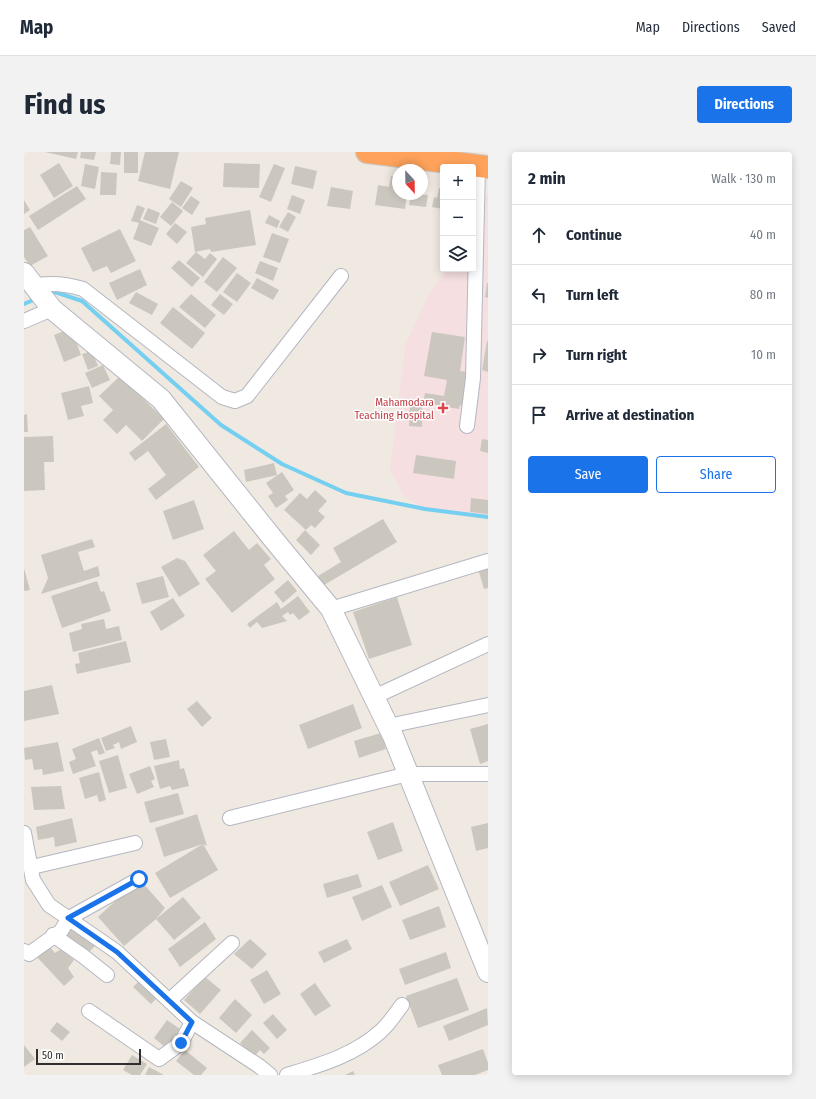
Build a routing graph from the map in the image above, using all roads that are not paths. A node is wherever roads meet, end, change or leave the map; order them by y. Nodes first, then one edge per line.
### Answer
1 (367, 152) edge
2 (481, 160) edge
3 (341, 276) dead end
4 (38, 292) edge
5 (24, 321) edge
6 (467, 426) dead end
7 (488, 561) edge
8 (331, 609) junction
9 (488, 644) edge
10 (374, 697) junction
11 (488, 705) edge
12 (388, 726) junction
13 (408, 774) junction
14 (487, 774) edge
15 (230, 818) dead end
16 (24, 833) edge
17 (134, 843) dead end
18 (32, 867) junction
19 (139, 879) dead end
20 (68, 918) junction
21 (53, 935) junction
22 (232, 943) dead end
23 (24, 951) edge
24 (488, 972) edge
25 (107, 976) dead end
26 (170, 1000) junction
27 (402, 1005) dead end
28 (89, 1012) dead end
29 (192, 1022) junction
30 (261, 1072) edge
31 (287, 1075) edge

1 - 2 highway
2 - 6 street
3 - 4 street
4 - 5 street
4 - 8 street
7 - 8 street
8 - 10 street
9 - 10 street
10 - 12 street
11 - 12 street
12 - 13 street
13 - 14 street
13 - 15 street
13 - 24 street
16 - 18 street
17 - 18 street
18 - 20 street
19 - 20 street
20 - 21 street
20 - 26 street
21 - 23 street
21 - 25 street
22 - 26 street
26 - 29 street
27 - 31 street
28 - 29 street
29 - 30 street

